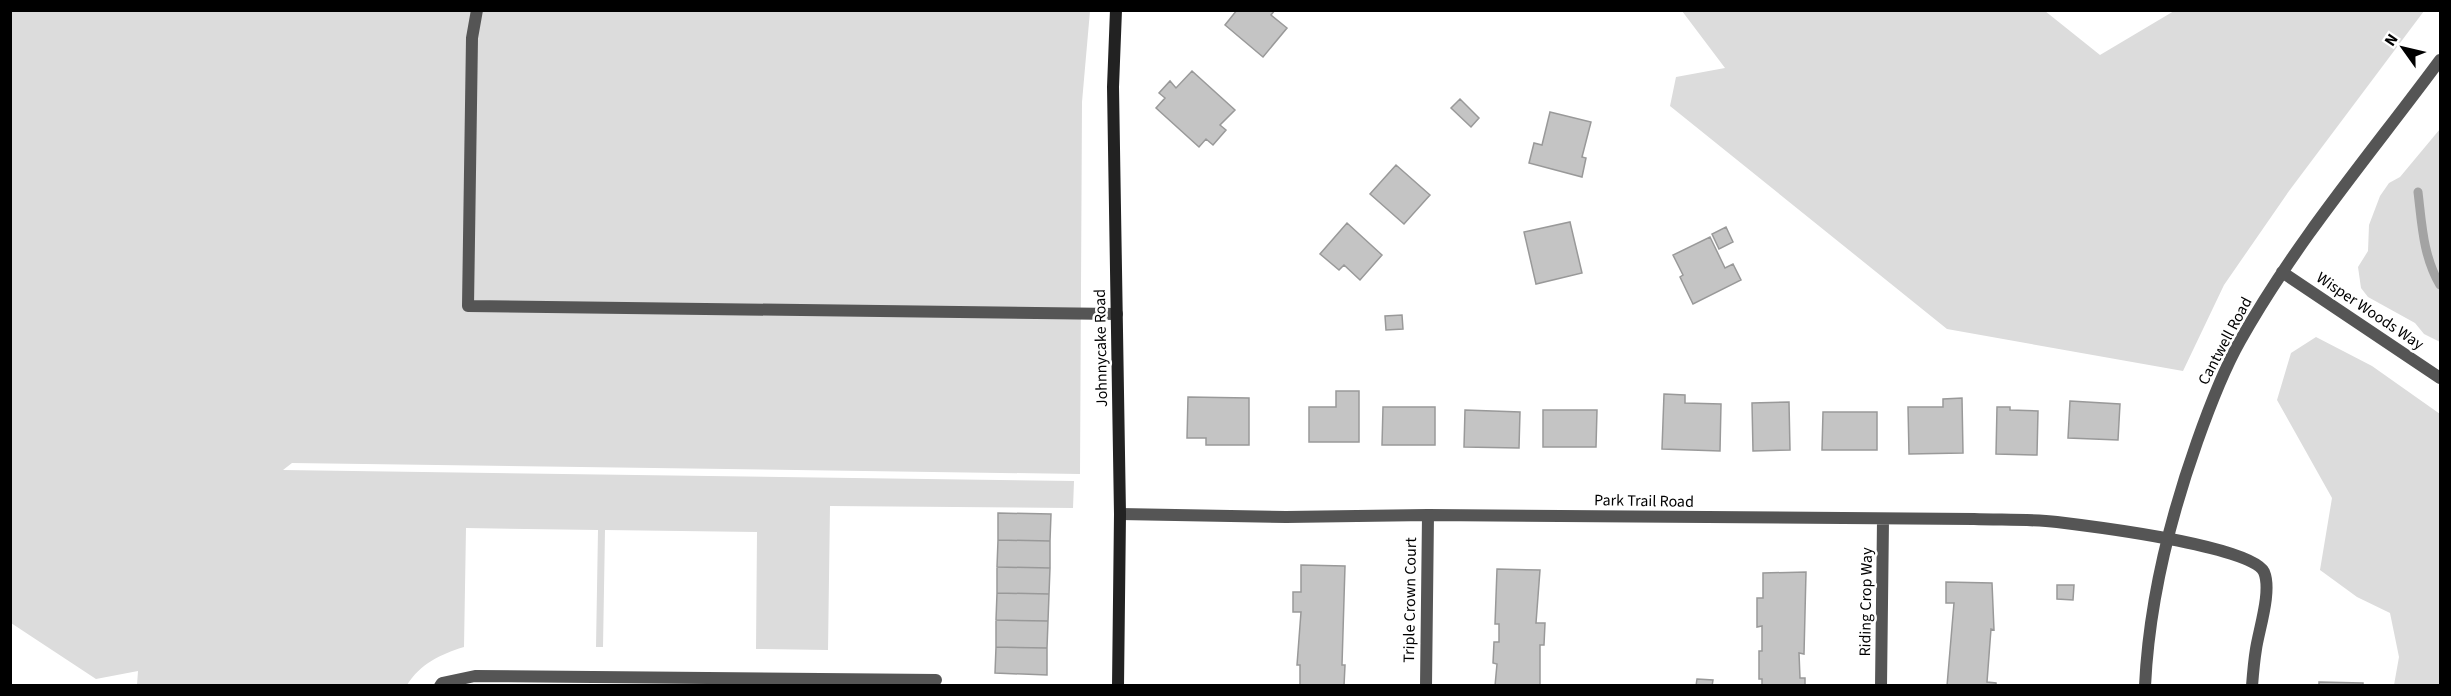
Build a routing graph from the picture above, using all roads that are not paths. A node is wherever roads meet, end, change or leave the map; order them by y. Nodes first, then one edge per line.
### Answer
1 (477, 10) edge
2 (1116, 10) edge
3 (2440, 60) edge
4 (2282, 273) junction
5 (1117, 314) junction
6 (2440, 378) edge
7 (1120, 514) junction
8 (1428, 515) junction
9 (1883, 520) junction
10 (2167, 538) junction
11 (936, 680) dead end
12 (783, 682) edge
13 (441, 684) edge
14 (1118, 686) edge
15 (1426, 686) edge
16 (1881, 686) edge
17 (2145, 686) edge
18 (2252, 686) edge

1 - 5 street
2 - 5 street, Johnnycake Road
3 - 4 street, Cantwell Road
4 - 6 street, Wisper Woods Way
4 - 10 street, Cantwell Road
5 - 7 street, Johnnycake Road
7 - 8 street, Park Trail Road
7 - 14 street, Johnnycake Road
8 - 9 street, Park Trail Road
8 - 15 street, Triple Crown Court
9 - 10 street, Park Trail Road
9 - 16 street, Riding Crop Way
10 - 17 street, Cantwell Road
10 - 18 street, Park Trail Road
11 - 12 street
12 - 13 street

